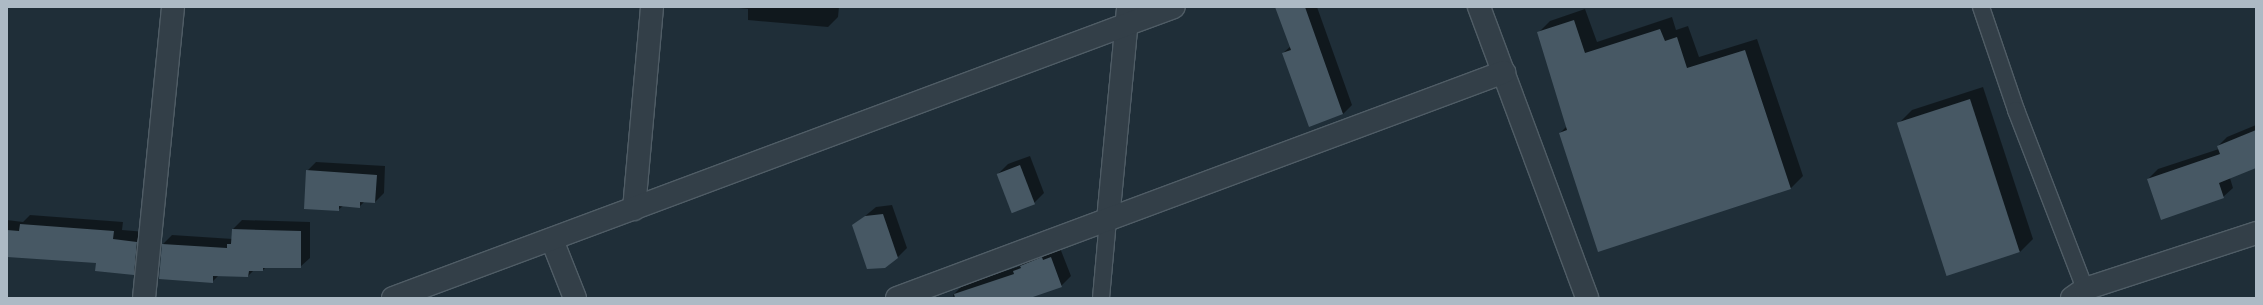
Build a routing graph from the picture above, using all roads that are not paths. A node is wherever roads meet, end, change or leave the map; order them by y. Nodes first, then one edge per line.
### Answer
1 (173, 7) edge
2 (652, 7) edge
3 (1174, 7) edge
4 (1479, 7) edge
5 (1981, 7) edge
6 (1127, 16) edge
7 (1504, 72) junction
8 (634, 209) junction
9 (1108, 220) junction
10 (2256, 233) edge
11 (552, 240) junction
12 (2079, 293) edge
13 (144, 298) edge
14 (393, 298) edge
15 (575, 298) edge
16 (897, 298) edge
17 (1101, 298) edge
18 (1587, 298) edge

1 - 13 street
2 - 8 street
3 - 6 street
4 - 7 street
5 - 12 lane
6 - 8 street
6 - 9 street
7 - 9 street
7 - 18 street
8 - 11 street
9 - 16 street
9 - 17 lane
10 - 12 street
11 - 14 street
11 - 15 street

